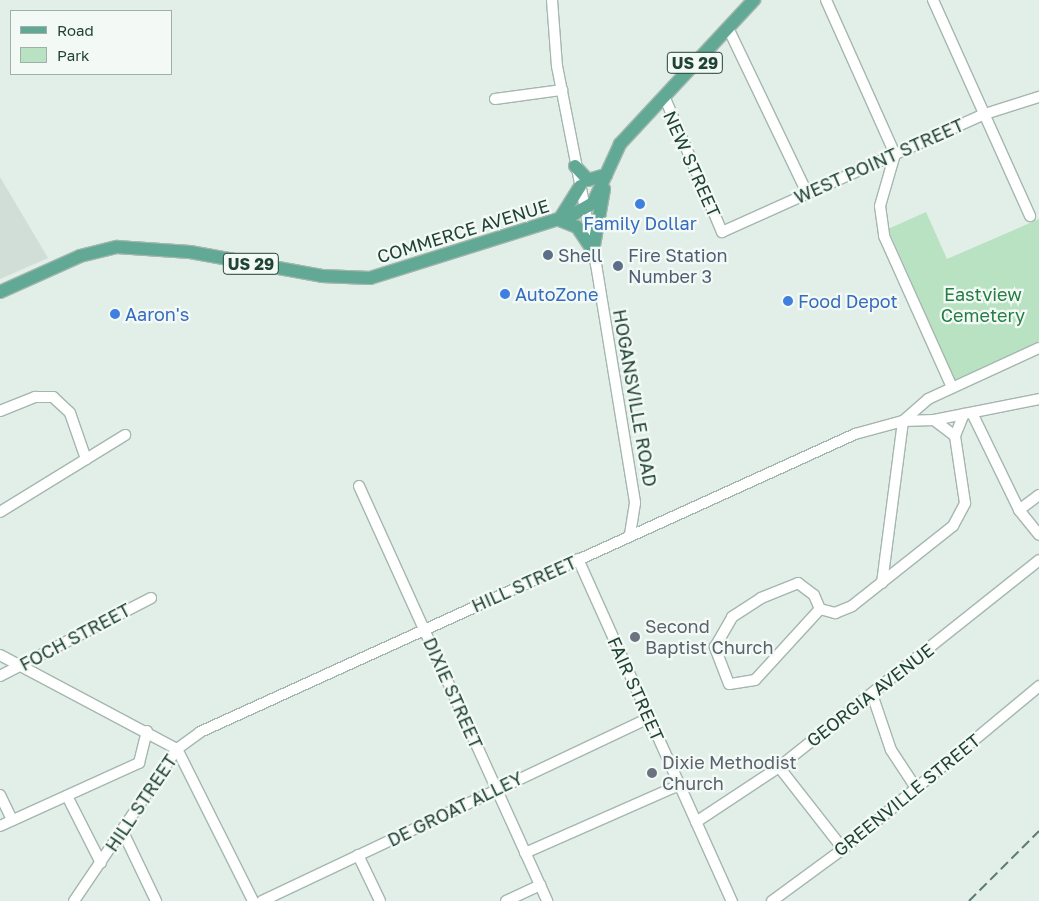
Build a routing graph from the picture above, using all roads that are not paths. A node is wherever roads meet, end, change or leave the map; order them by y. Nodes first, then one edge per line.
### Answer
1 (552, 0) edge
2 (754, 0) edge
3 (826, 0) edge
4 (933, 0) edge
5 (728, 28) junction
6 (562, 90) junction
7 (664, 96) junction
8 (1039, 97) edge
9 (495, 99) dead end
10 (985, 114) junction
11 (895, 154) junction
12 (575, 166) junction
13 (606, 175) junction
14 (580, 186) junction
15 (808, 193) junction
16 (586, 209) junction
17 (1030, 216) dead end
18 (559, 220) junction
19 (722, 232) joint
20 (594, 251) junction
21 (0, 292) edge
22 (1039, 348) edge
23 (952, 387) junction
24 (1039, 399) edge
25 (0, 411) edge
26 (968, 413) junction
27 (934, 420) junction
28 (903, 421) junction
29 (125, 435) dead end
30 (955, 436) junction
31 (86, 459) junction
32 (359, 486) dead end
33 (1039, 495) edge
34 (1019, 510) junction
35 (0, 512) edge
36 (630, 535) junction
37 (1039, 535) edge
38 (578, 560) junction
39 (1039, 560) edge
40 (882, 583) junction
41 (151, 598) dead end
42 (820, 610) junction
43 (424, 628) junction
44 (0, 655) edge
45 (18, 667) junction
46 (0, 676) edge
47 (1039, 686) edge
48 (872, 694) junction
49 (649, 718) junction
50 (147, 731) junction
51 (177, 749) junction
52 (779, 767) junction
53 (679, 785) junction
54 (916, 788) junction
55 (497, 790) junction
56 (0, 795) edge
57 (67, 796) junction
58 (12, 820) junction
59 (696, 822) junction
60 (0, 826) edge
61 (122, 830) junction
62 (843, 849) junction
63 (525, 853) junction
64 (358, 855) junction
65 (101, 862) junction
66 (540, 886) junction
67 (74, 901) edge
68 (156, 901) edge
69 (254, 901) edge
70 (262, 901) edge
71 (380, 901) edge
72 (506, 901) edge
73 (547, 901) edge
74 (732, 901) edge
75 (772, 901) edge

1 - 6 street, HOGANSVILLE ROAD
2 - 5 main road, US 29
3 - 11 street
4 - 10 street
5 - 7 main road, US 29
5 - 15 street
6 - 9 street
6 - 12 street, HOGANSVILLE ROAD
7 - 13 main road, US 29
7 - 19 street, NEW STREET
8 - 10 street, WEST POINT STREET
10 - 11 street, WEST POINT STREET
10 - 17 street
11 - 15 street, WEST POINT STREET
11 - 23 street
12 - 13 main road
12 - 14 street, HOGANSVILLE ROAD
13 - 16 main road, US 29
13 - 20 main road
14 - 16 street, HOGANSVILLE ROAD
14 - 18 main road
15 - 19 street, WEST POINT STREET
16 - 18 main road, COMMERCE AVENUE / US 29
16 - 20 street, HOGANSVILLE ROAD
18 - 20 main road
18 - 21 main road, COMMERCE AVENUE / US 29
20 - 36 street, HOGANSVILLE ROAD
22 - 23 street, HILL STREET
23 - 28 street, HILL STREET
24 - 26 street
25 - 31 street
26 - 27 street
26 - 30 street
26 - 34 street
27 - 28 street
27 - 30 street
28 - 36 street, HILL STREET
28 - 40 street
29 - 31 street
30 - 40 street
31 - 35 street
32 - 43 street, DIXIE STREET
33 - 34 street
34 - 37 street
36 - 38 street, HILL STREET
38 - 43 street, HILL STREET
38 - 49 street, FAIR STREET
39 - 48 street, GEORGIA AVENUE
40 - 42 street
41 - 45 street, FOCH STREET
42 - 42 street
43 - 51 street, HILL STREET
43 - 55 street, DIXIE STREET
44 - 45 street
45 - 46 street, FOCH STREET
45 - 50 street
47 - 54 street, GREENVILLE STREET
48 - 52 street, GEORGIA AVENUE
48 - 54 street
49 - 53 street, FAIR STREET
49 - 55 street, DE GROAT ALLEY
50 - 51 street
50 - 57 street
51 - 61 street, HILL STREET
51 - 69 street
52 - 59 street, GEORGIA AVENUE
52 - 62 street
53 - 59 street, FAIR STREET
53 - 63 street
54 - 62 street, GREENVILLE STREET
55 - 63 street, DIXIE STREET
55 - 64 street, DE GROAT ALLEY
56 - 58 street
57 - 58 street
57 - 65 street
58 - 60 street
59 - 74 street, FAIR STREET
61 - 65 street, HILL STREET
61 - 68 street
62 - 75 street, GREENVILLE STREET
63 - 66 street, DIXIE STREET
64 - 70 street, DE GROAT ALLEY
64 - 71 street
65 - 67 street, HILL STREET
66 - 72 street
66 - 73 street, DIXIE STREET

